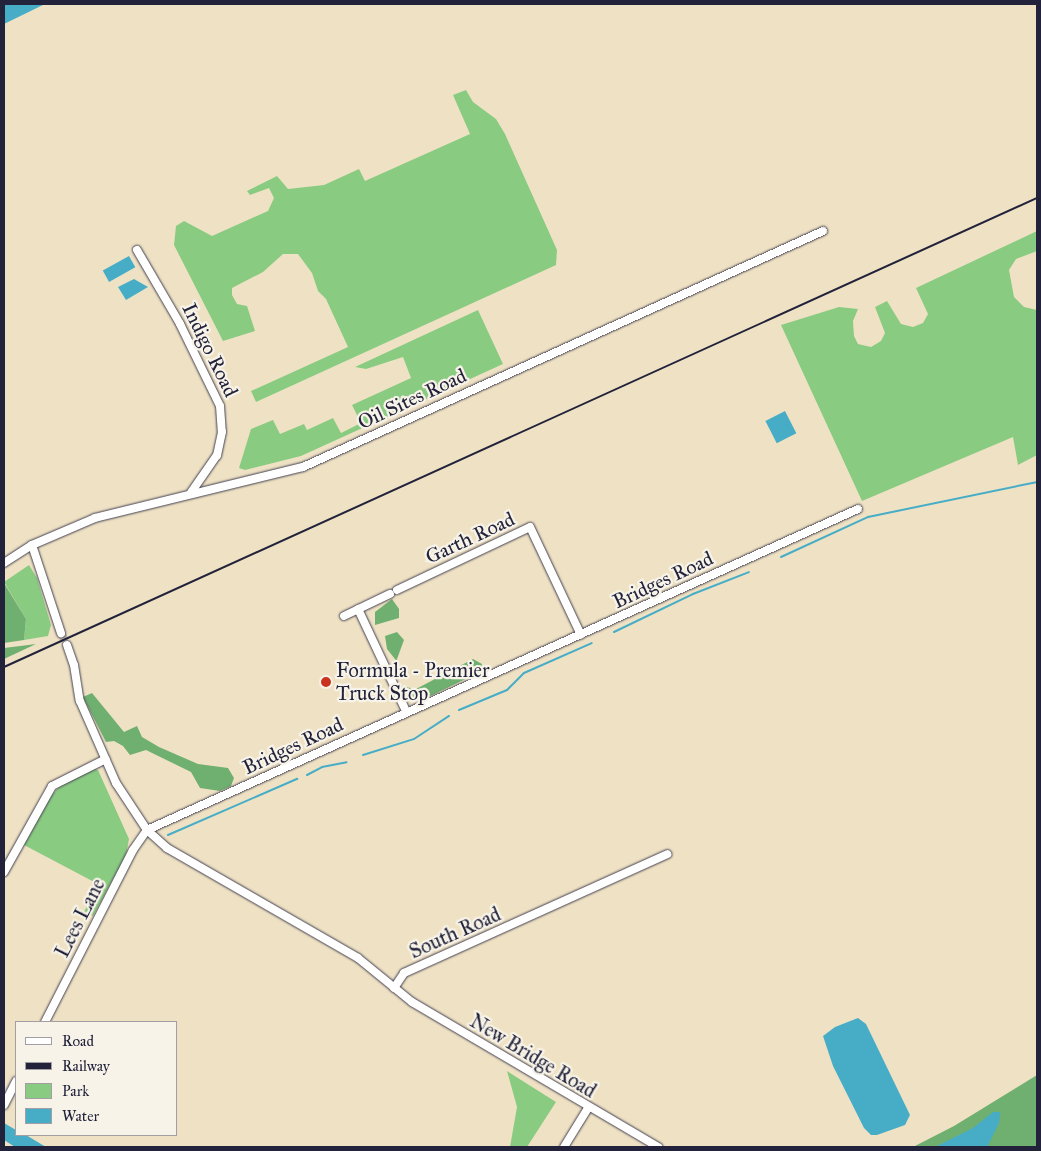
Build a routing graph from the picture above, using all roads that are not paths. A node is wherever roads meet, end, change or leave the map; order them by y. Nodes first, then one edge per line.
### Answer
1 (823, 231) dead end
2 (137, 250) dead end
3 (190, 494) junction
4 (858, 508) dead end
5 (32, 545) junction
6 (4, 563) edge
7 (358, 609) junction
8 (344, 616) dead end
9 (61, 633) tunnel mouth
10 (581, 635) junction
11 (67, 645) tunnel mouth
12 (406, 711) junction
13 (106, 759) junction
14 (147, 830) junction
15 (667, 854) dead end
16 (4, 872) edge
17 (394, 988) junction
18 (46, 1021) edge
19 (15, 1083) edge
20 (4, 1104) edge
21 (588, 1108) junction
22 (564, 1147) edge
23 (658, 1147) edge

1 - 3 street, Oil Sites Road
2 - 3 street, Indigo Road
3 - 5 street, Oil Sites Road
4 - 10 street, Bridges Road
5 - 6 street, Oil Sites Road
5 - 9 street
7 - 8 street, Garth Road
7 - 10 street, Garth Road
7 - 12 street
10 - 12 street, Bridges Road
11 - 13 street
12 - 14 street, Bridges Road
13 - 14 street
13 - 16 street
14 - 17 street
14 - 18 street, Lees Lane
15 - 17 street, South Road
17 - 21 street, New Bridge Road
19 - 20 street
21 - 22 street
21 - 23 street, New Bridge Road

